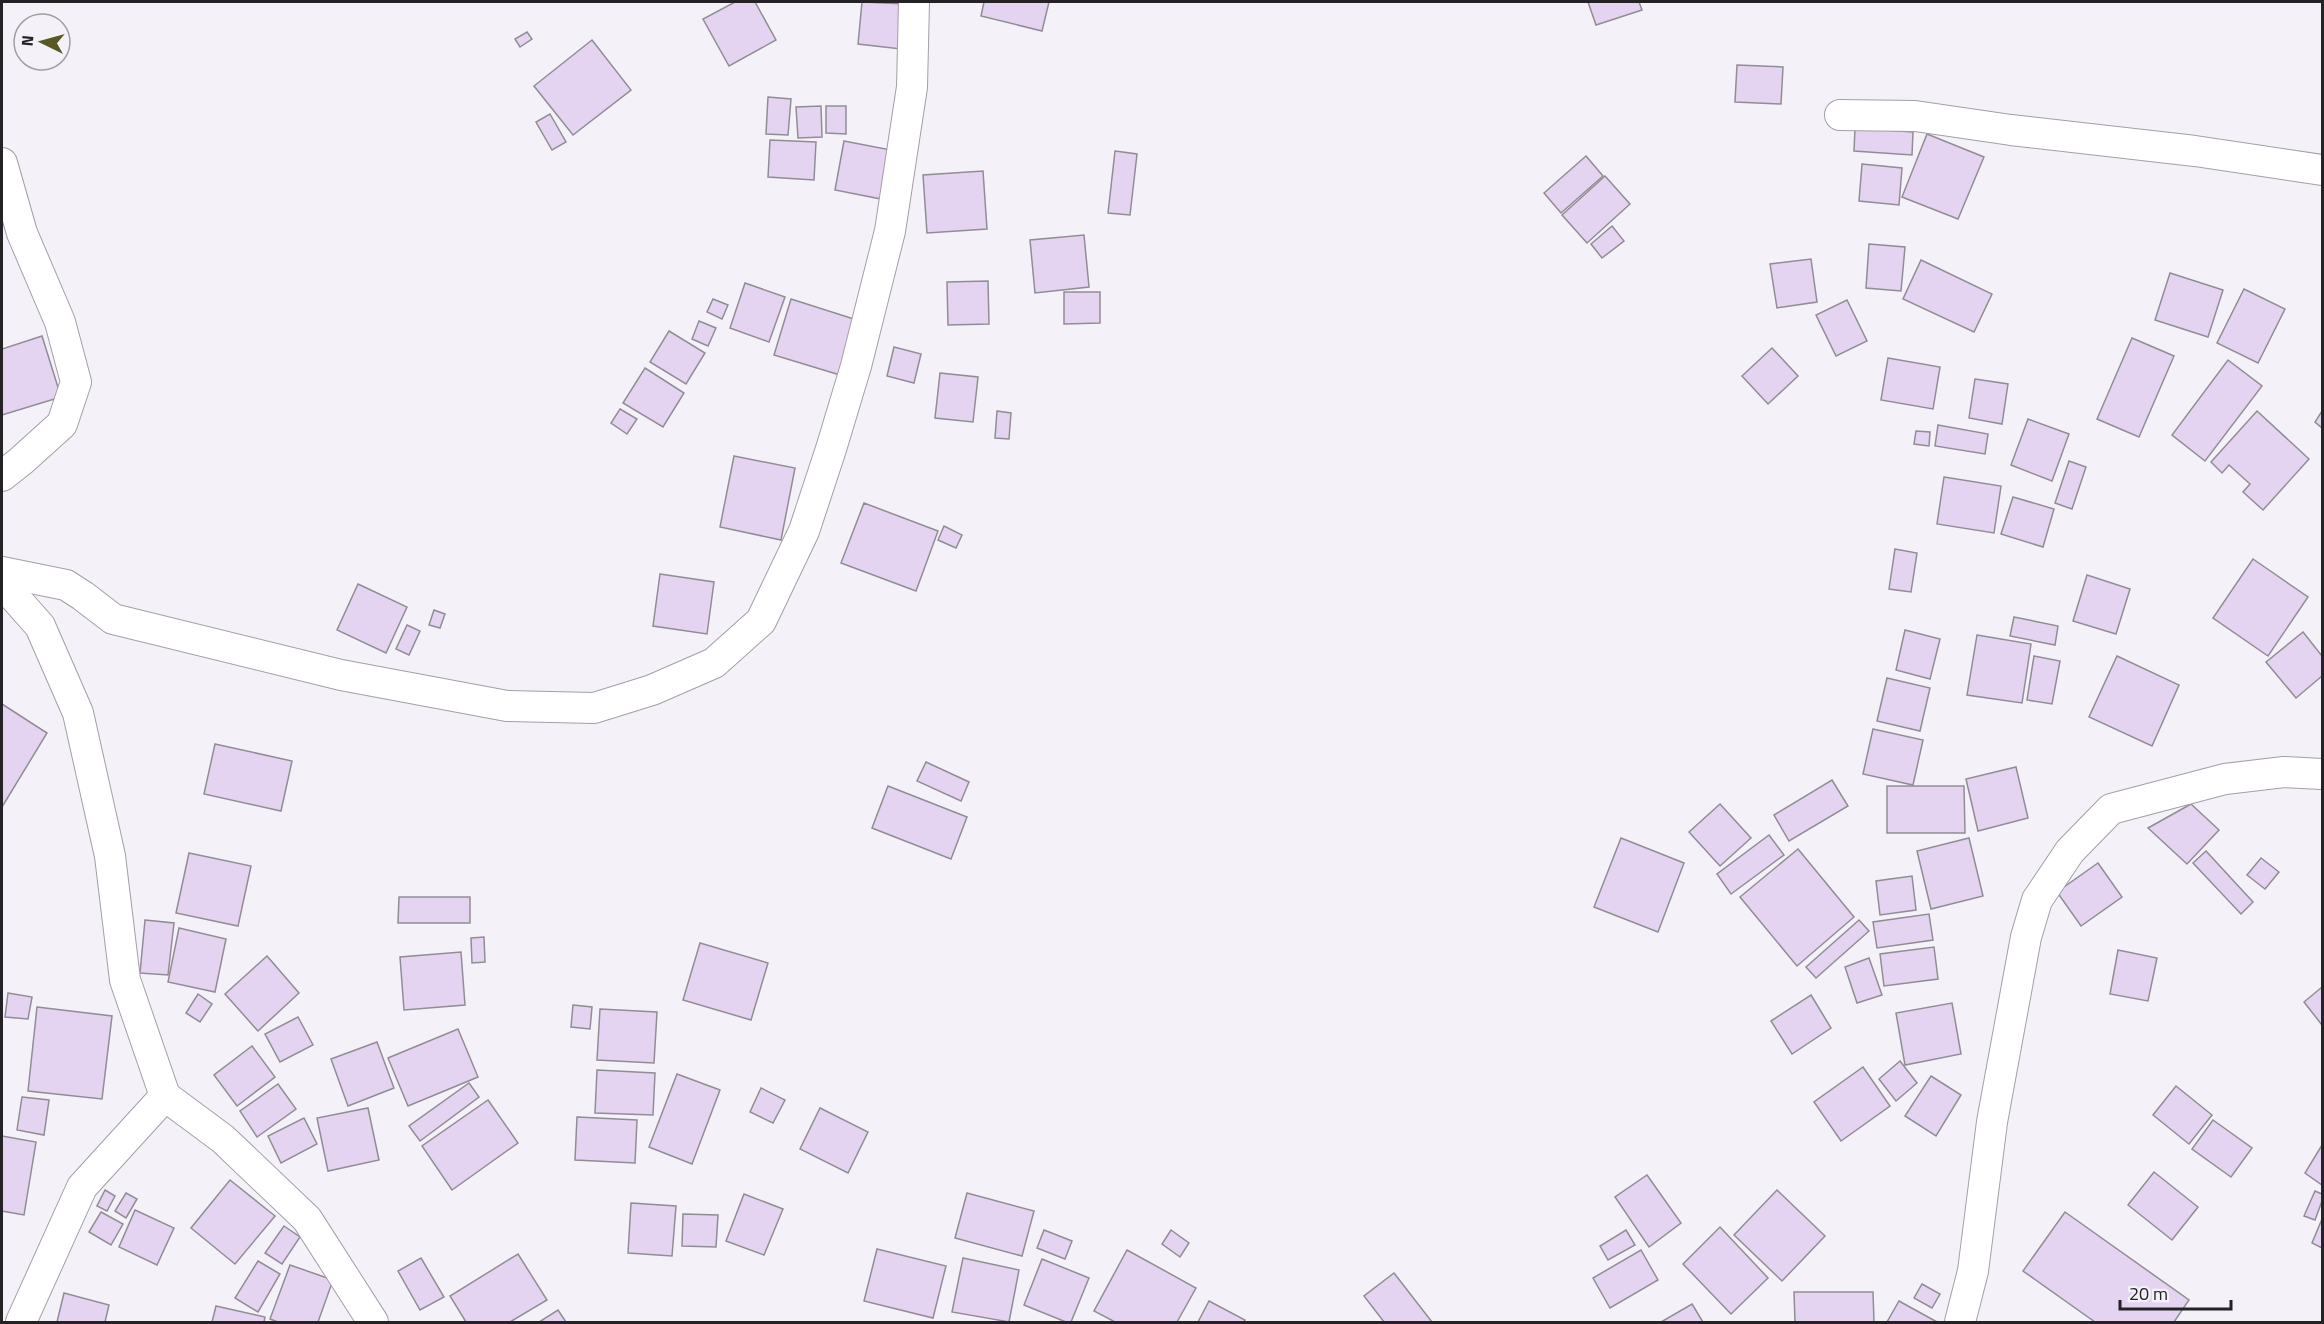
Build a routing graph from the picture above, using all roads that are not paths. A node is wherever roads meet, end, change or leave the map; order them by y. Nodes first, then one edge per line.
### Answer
1 (914, 2) edge
2 (1840, 115) dead end
3 (2, 163) edge
4 (2322, 170) edge
5 (2, 476) edge
6 (2, 572) edge
7 (2, 583) edge
8 (2322, 774) edge
9 (165, 1096) junction
10 (21, 1323) edge
11 (373, 1323) edge
12 (1960, 1323) edge

1 - 6 street
2 - 4 street
3 - 5 street
7 - 9 street
8 - 12 street
9 - 10 street
9 - 11 street

